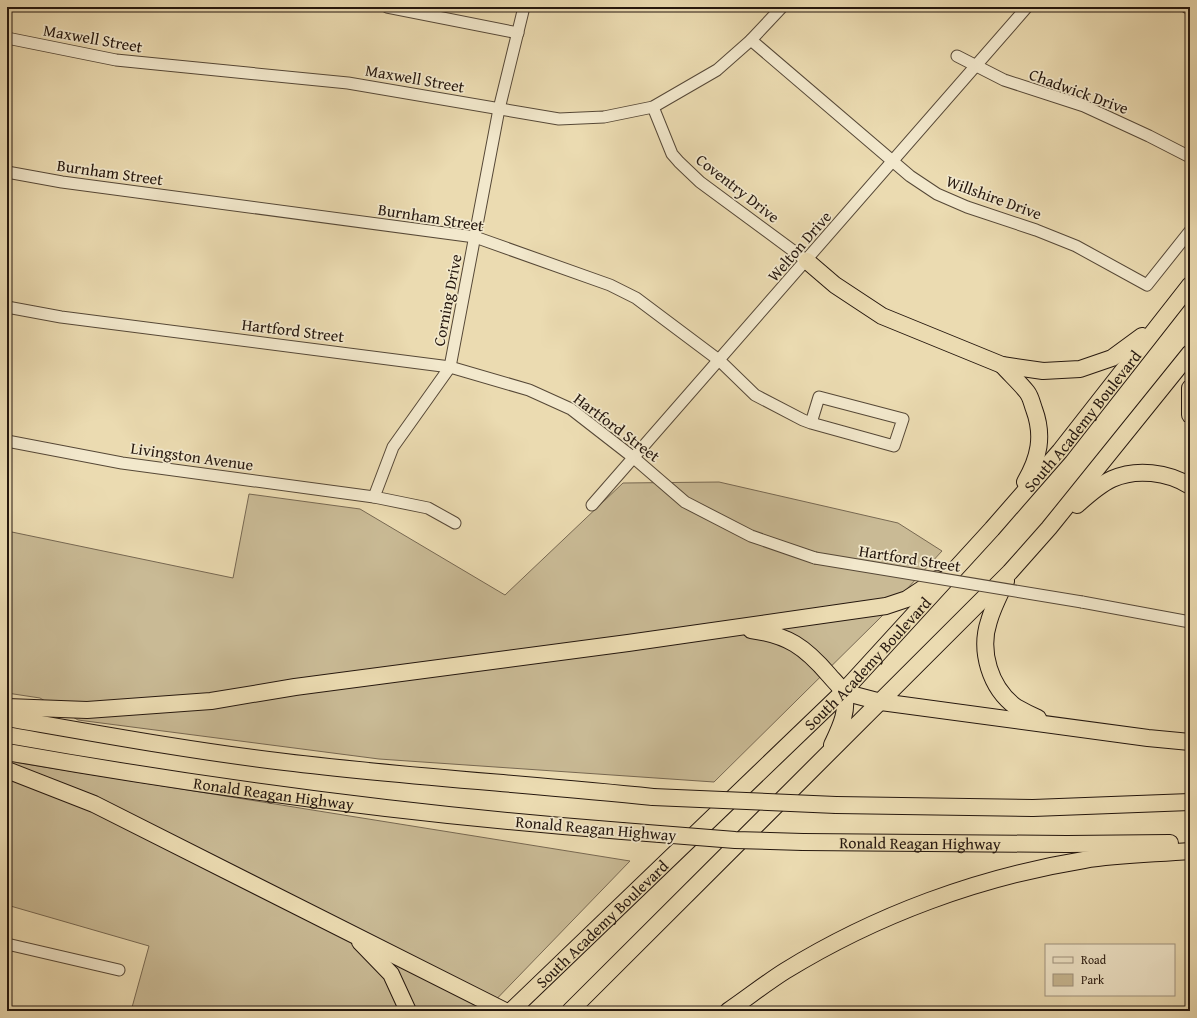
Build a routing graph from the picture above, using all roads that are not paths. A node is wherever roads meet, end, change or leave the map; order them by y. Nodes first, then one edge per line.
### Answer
1 (387, 7) edge
2 (524, 7) edge
3 (782, 7) edge
4 (1027, 7) edge
5 (1186, 7) edge
6 (401, 9) edge
7 (1190, 9) edge
8 (518, 33) junction
9 (7, 38) edge
10 (751, 40) junction
11 (957, 56) dead end
12 (977, 66) junction
13 (653, 107) junction
14 (500, 109) junction
15 (1190, 157) edge
16 (893, 163) junction
17 (7, 172) edge
18 (1190, 231) edge
19 (475, 237) junction
20 (807, 261) junction
21 (1190, 285) edge
22 (1176, 302) junction
23 (7, 307) edge
24 (1190, 353) edge
25 (720, 361) junction
26 (1002, 365) junction
27 (450, 367) junction
28 (1190, 388) edge
29 (1190, 415) edge
30 (807, 422) junction
31 (7, 441) edge
32 (634, 458) junction
33 (1190, 486) edge
34 (374, 497) junction
35 (592, 505) dead end
36 (455, 523) dead end
37 (1049, 528) junction
38 (992, 529) junction
39 (960, 562) junction
40 (1010, 572) junction
41 (1190, 622) edge
42 (738, 628) junction
43 (843, 692) junction
44 (881, 702) junction
45 (7, 707) edge
46 (7, 718) edge
47 (1047, 723) junction
48 (1190, 742) edge
49 (7, 752) edge
50 (828, 753) junction
51 (7, 770) edge
52 (1190, 802) edge
53 (1190, 842) edge
54 (1190, 851) edge
55 (348, 930) junction
56 (7, 944) edge
57 (119, 970) dead end
58 (408, 1011) edge
59 (505, 1011) edge
60 (512, 1011) edge
61 (570, 1011) edge
62 (728, 1011) edge

1 - 6 street
2 - 8 street, Corning Drive
3 - 10 street, Maxwell Street
4 - 12 street, Welton Drive
5 - 7 street
6 - 8 street
8 - 14 street, Corning Drive
9 - 14 street, Maxwell Street
10 - 13 street, Maxwell Street
10 - 16 street, Willshire Drive
11 - 12 street, Chadwick Drive
12 - 15 street, Chadwick Drive
12 - 16 street, Welton Drive
13 - 14 street, Maxwell Street
13 - 20 street, Coventry Drive
14 - 19 street, Corning Drive
16 - 18 street, Willshire Drive
16 - 20 street, Welton Drive
17 - 19 street, Burnham Street
19 - 25 street, Burnham Street
19 - 27 street, Corning Drive
20 - 25 street, Welton Drive
20 - 26 highway
21 - 22 highway, South Academy Boulevard
22 - 26 highway
22 - 38 highway, South Academy Boulevard
23 - 27 street, Hartford Street
24 - 37 highway, South Academy Boulevard
25 - 30 street, Burnham Street
25 - 32 street, Welton Drive
26 - 38 highway
27 - 32 street, Hartford Street
27 - 34 street, Corning Drive
28 - 29 highway
30 - 30 street, Burnham Street
31 - 34 street, Livingston Avenue
32 - 35 street, Welton Drive
32 - 41 street, Hartford Street, bridge
33 - 37 highway
34 - 36 street
37 - 40 highway, South Academy Boulevard
38 - 39 highway, South Academy Boulevard
39 - 42 highway
39 - 43 highway, South Academy Boulevard
40 - 44 highway, South Academy Boulevard
40 - 47 highway
42 - 43 highway
42 - 45 highway
43 - 44 highway
43 - 50 highway
43 - 60 highway, South Academy Boulevard
44 - 47 highway
44 - 50 highway, South Academy Boulevard
46 - 52 highway, Ronald Reagan Highway, bridge
47 - 48 highway
49 - 53 highway, Ronald Reagan Highway, bridge
50 - 61 highway, South Academy Boulevard
51 - 55 highway
54 - 62 highway
55 - 58 highway
55 - 59 highway
56 - 57 street

